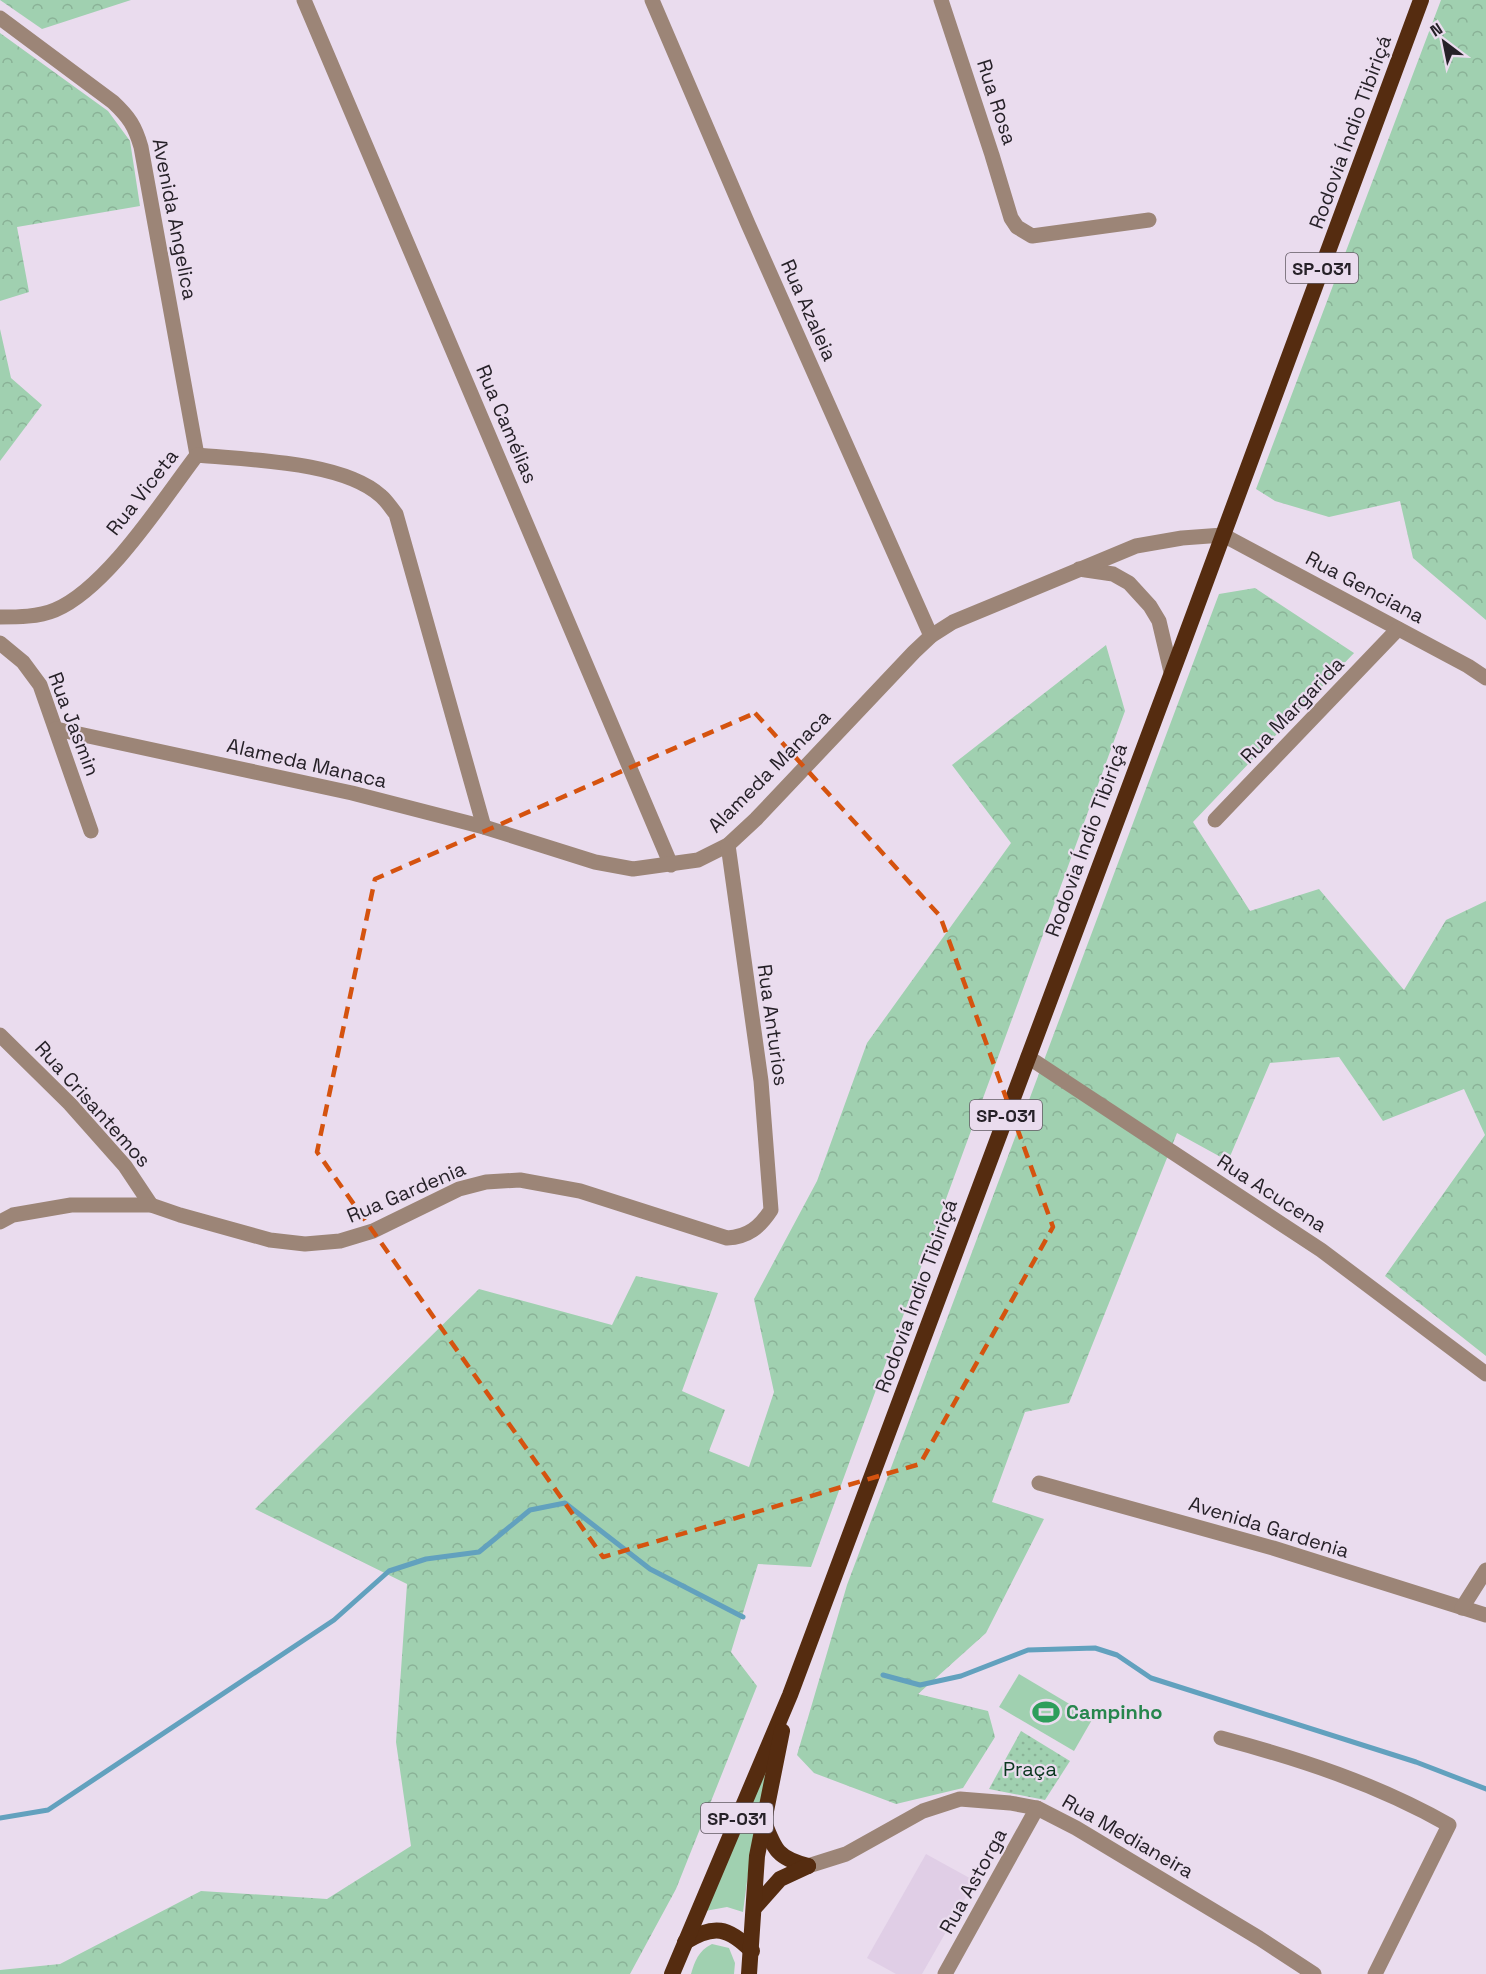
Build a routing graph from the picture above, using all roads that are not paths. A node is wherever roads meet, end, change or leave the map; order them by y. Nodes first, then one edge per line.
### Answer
1 (304, 0) edge
2 (652, 0) edge
3 (941, 0) edge
4 (1420, 0) edge
5 (0, 18) edge
6 (1149, 219) dead end
7 (197, 455) junction
8 (1223, 535) junction
9 (1079, 569) junction
10 (0, 617) edge
11 (1398, 629) junction
12 (931, 636) junction
13 (0, 643) edge
14 (1171, 672) junction
15 (1486, 678) edge
16 (56, 729) junction
17 (1215, 820) dead end
18 (484, 827) junction
19 (91, 831) dead end
20 (728, 845) junction
21 (671, 865) junction
22 (0, 1035) edge
23 (1028, 1057) junction
24 (152, 1204) junction
25 (771, 1210) joint
26 (0, 1222) edge
27 (1486, 1374) edge
28 (1039, 1483) dead end
29 (1486, 1570) edge
30 (1461, 1608) junction
31 (1486, 1615) edge
32 (790, 1695) junction
33 (1221, 1738) dead end
34 (1037, 1808) junction
35 (764, 1822) junction
36 (808, 1866) junction
37 (755, 1907) junction
38 (685, 1942) junction
39 (752, 1951) junction
40 (672, 1974) edge
41 (749, 1974) edge
42 (945, 1974) edge
43 (1314, 1974) edge
44 (1375, 1974) edge

1 - 21 street, Rua Camélias
2 - 12 street, Rua Azaleia
3 - 6 street, Rua Rosa
4 - 8 highway, Rodovia Índio Tibiriçá / SP-031
5 - 7 street, Avenida Angelica
7 - 10 street, Rua Viceta
7 - 18 street, Rua Viceta
8 - 9 street, Alameda Manaca
8 - 11 street, Rua Genciana
8 - 14 highway, Rodovia Índio Tibiriçá / SP-031
9 - 12 street, Alameda Manaca
9 - 14 street
11 - 15 street, Rua Genciana
11 - 17 street, Rua Margarida
12 - 20 street, Alameda Manaca
13 - 16 street, Rua Jasmin
14 - 23 highway, Rodovia Índio Tibiriçá / SP-031
16 - 18 street, Alameda Manaca
16 - 19 street, Rua Jasmin
18 - 21 street, Alameda Manaca
20 - 21 street, Alameda Manaca
20 - 25 street, Rua Anturios
22 - 24 street, Rua Crisantemos
23 - 27 street, Rua Acucena
23 - 32 highway, Rodovia Índio Tibiriçá / SP-031
24 - 25 street, Rua Gardenia
24 - 26 street
28 - 30 street, Avenida Gardenia
29 - 30 street
30 - 31 street, Avenida Gardenia
32 - 35 highway, Rodovia Índio Tibiriçá / SP-031
32 - 38 highway, Rodovia Índio Tibiriçá / SP-031
33 - 44 street
34 - 36 street, Rua Medianeira
34 - 42 street, Rua Astorga
34 - 43 street, Rua Medianeira
35 - 36 highway
35 - 37 highway, Rodovia Índio Tibiriçá / SP-031
36 - 37 highway
37 - 39 highway, Rodovia Índio Tibiriçá / SP-031
38 - 39 highway
38 - 40 highway, Rodovia Índio Tibiriçá / SP-031
39 - 41 highway, Rodovia Índio Tibiriçá / SP-031

